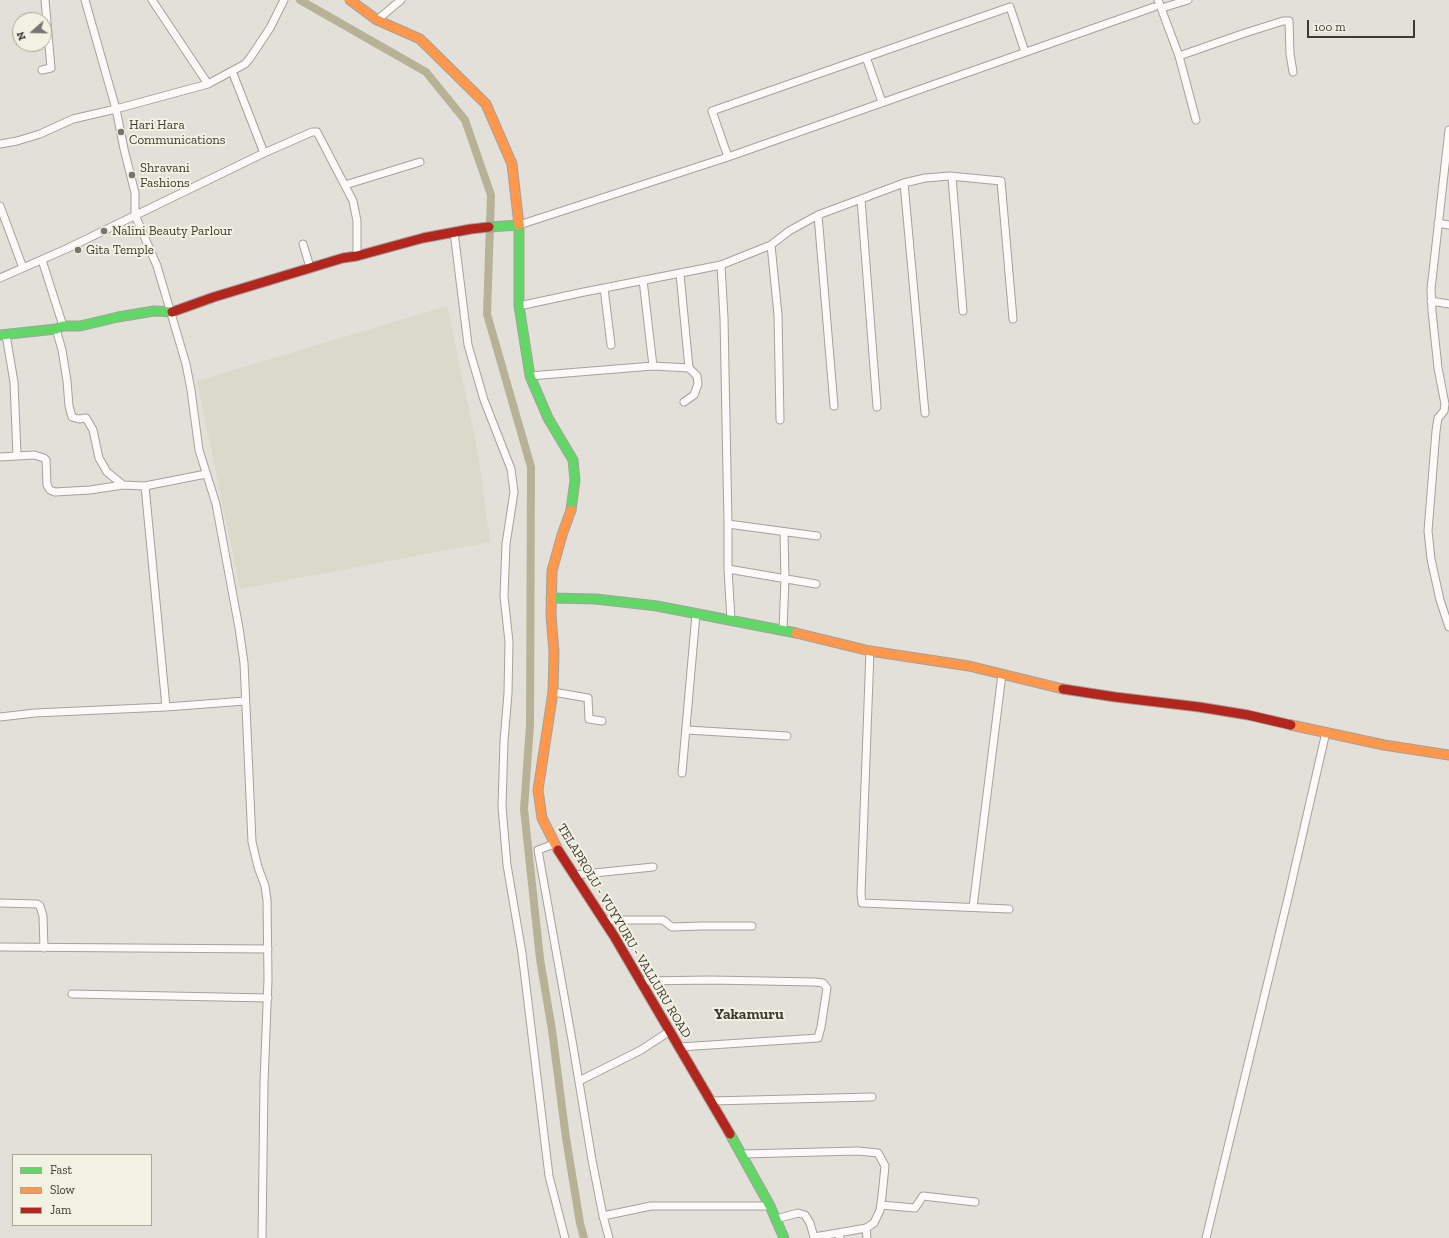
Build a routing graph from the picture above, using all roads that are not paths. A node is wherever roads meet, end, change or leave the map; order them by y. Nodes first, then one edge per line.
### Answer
1 (45, 0) edge
2 (85, 0) edge
3 (152, 0) edge
4 (284, 0) edge
5 (350, 0) edge
6 (401, 0) edge
7 (1158, 0) edge
8 (1188, 0) edge
9 (1009, 4) edge
10 (1158, 8) junction
11 (376, 20) junction
12 (1025, 52) junction
13 (1179, 56) junction
14 (866, 57) junction
15 (42, 70) dead end
16 (232, 71) junction
17 (1293, 72) dead end
18 (208, 84) junction
19 (882, 102) junction
20 (116, 109) junction
21 (1196, 120) dead end
22 (1449, 130) edge
23 (0, 144) edge
24 (264, 153) junction
25 (1448, 156) edge
26 (728, 157) junction
27 (420, 162) dead end
28 (952, 177) junction
29 (904, 183) junction
30 (345, 185) junction
31 (861, 199) junction
32 (0, 206) edge
33 (818, 215) junction
34 (135, 216) junction
35 (1438, 223) junction
36 (519, 225) junction
37 (1449, 225) edge
38 (454, 232) junction
39 (303, 244) dead end
40 (771, 245) junction
41 (357, 256) junction
42 (42, 260) junction
43 (721, 265) junction
44 (310, 267) junction
45 (23, 268) junction
46 (680, 274) junction
47 (0, 278) edge
48 (643, 280) junction
49 (604, 288) junction
50 (1431, 301) junction
51 (1449, 304) edge
52 (519, 306) junction
53 (963, 311) dead end
54 (170, 312) junction
55 (1013, 319) dead end
56 (60, 327) junction
57 (3, 335) edge
58 (611, 346) dead end
59 (653, 366) junction
60 (689, 368) junction
61 (530, 376) junction
62 (684, 402) dead end
63 (1447, 404) edge
64 (834, 406) dead end
65 (877, 407) dead end
66 (925, 413) dead end
67 (780, 420) dead end
68 (17, 455) junction
69 (0, 457) edge
70 (206, 474) junction
71 (123, 485) junction
72 (145, 486) junction
73 (728, 524) junction
74 (784, 532) junction
75 (817, 536) dead end
76 (728, 569) junction
77 (785, 579) junction
78 (816, 584) dead end
79 (551, 598) junction
80 (696, 614) junction
81 (731, 620) junction
82 (1449, 627) edge
83 (782, 630) junction
84 (870, 651) junction
85 (1002, 674) junction
86 (553, 692) junction
87 (246, 701) junction
88 (166, 707) junction
89 (0, 717) edge
90 (602, 721) dead end
91 (687, 730) junction
92 (1326, 732) junction
93 (787, 736) dead end
94 (1449, 755) edge
95 (682, 773) dead end
96 (554, 844) junction
97 (653, 868) dead end
98 (575, 875) junction
99 (0, 903) edge
100 (973, 908) junction
101 (1009, 909) dead end
102 (605, 920) junction
103 (752, 926) dead end
104 (0, 947) edge
105 (44, 948) junction
106 (268, 949) junction
107 (642, 981) junction
108 (72, 994) dead end
109 (268, 998) junction
110 (670, 1031) junction
111 (680, 1047) junction
112 (579, 1081) junction
113 (872, 1098) dead end
114 (711, 1101) junction
115 (742, 1154) junction
116 (974, 1202) dead end
117 (881, 1205) junction
118 (770, 1206) junction
119 (603, 1216) junction
120 (776, 1219) junction
121 (866, 1228) junction
122 (839, 1235) edge
123 (262, 1238) edge
124 (565, 1238) edge
125 (609, 1238) edge
126 (784, 1238) edge
127 (867, 1238) edge
128 (1206, 1238) edge

1 - 15 street
2 - 20 street
3 - 18 street
4 - 16 street
5 - 11 main road, TELAPROLU - VUYYURU - VALLURU ROAD
6 - 11 street
7 - 10 street
8 - 10 street
9 - 12 street
9 - 14 street
10 - 12 street
10 - 13 street
11 - 36 main road, TELAPROLU - VUYYURU - VALLURU ROAD
12 - 19 street
13 - 17 street
13 - 21 street
14 - 19 street
14 - 26 street
16 - 18 street
16 - 24 street
18 - 20 street
19 - 26 street
20 - 23 street
20 - 34 street
22 - 25 street
24 - 30 street
24 - 34 street
25 - 35 street
26 - 36 street
27 - 30 street
28 - 29 street
28 - 53 street
28 - 55 street
29 - 31 street
29 - 66 street
30 - 41 street
31 - 33 street
31 - 65 street
32 - 45 street
33 - 40 street
33 - 64 street
34 - 42 street
34 - 54 street
35 - 37 street
35 - 50 street
36 - 38 main road
36 - 52 main road, TELAPROLU - VUYYURU - VALLURU ROAD
38 - 41 main road
38 - 124 street
39 - 44 street
40 - 43 street
40 - 67 street
41 - 44 main road
42 - 45 street
42 - 56 street
43 - 46 street
43 - 73 street
44 - 54 main road
45 - 47 street
46 - 48 street
46 - 60 street
48 - 49 street
48 - 59 street
49 - 52 street
49 - 58 street
50 - 51 street
50 - 63 street
52 - 61 main road, TELAPROLU - VUYYURU - VALLURU ROAD
54 - 56 main road
54 - 70 street
56 - 57 main road
56 - 71 street
57 - 68 street
59 - 60 street
59 - 61 street
60 - 62 street
61 - 79 main road, TELAPROLU - VUYYURU - VALLURU ROAD
63 - 82 street
68 - 69 street
68 - 71 street
70 - 72 street
70 - 87 street
71 - 72 street
72 - 88 street
73 - 74 street
73 - 76 street
74 - 75 street
74 - 77 street
76 - 77 street
76 - 81 street
77 - 78 street
77 - 83 street
79 - 80 main road
79 - 86 main road, TELAPROLU - VUYYURU - VALLURU ROAD
80 - 81 main road
80 - 91 street
81 - 83 main road
83 - 84 main road
84 - 85 main road
84 - 100 street
85 - 92 main road
85 - 100 street
86 - 90 street
86 - 96 main road, TELAPROLU - VUYYURU - VALLURU ROAD
87 - 88 street
87 - 106 street
88 - 89 street
91 - 93 street
91 - 95 street
92 - 94 main road
92 - 128 street
96 - 98 main road, TELAPROLU - VUYYURU - VALLURU ROAD
96 - 112 street
97 - 98 street
98 - 102 main road, TELAPROLU - VUYYURU - VALLURU ROAD
99 - 105 street
100 - 101 street
102 - 103 street
102 - 107 main road, TELAPROLU - VUYYURU - VALLURU ROAD
104 - 105 street
105 - 106 street
106 - 109 street
107 - 110 main road, TELAPROLU - VUYYURU - VALLURU ROAD
107 - 111 street
108 - 109 street
109 - 123 street
110 - 111 main road, TELAPROLU - VUYYURU - VALLURU ROAD
110 - 112 street
111 - 114 main road, TELAPROLU - VUYYURU - VALLURU ROAD
112 - 119 street
113 - 114 street
114 - 115 main road, TELAPROLU - VUYYURU - VALLURU ROAD
115 - 117 street
115 - 118 main road, TELAPROLU - VUYYURU - VALLURU ROAD
116 - 117 street
117 - 121 street
118 - 119 street
118 - 120 main road, TELAPROLU - VUYYURU - VALLURU ROAD
119 - 125 street
120 - 122 street
120 - 126 main road, TELAPROLU - VUYYURU - VALLURU ROAD
121 - 122 street
121 - 127 street

